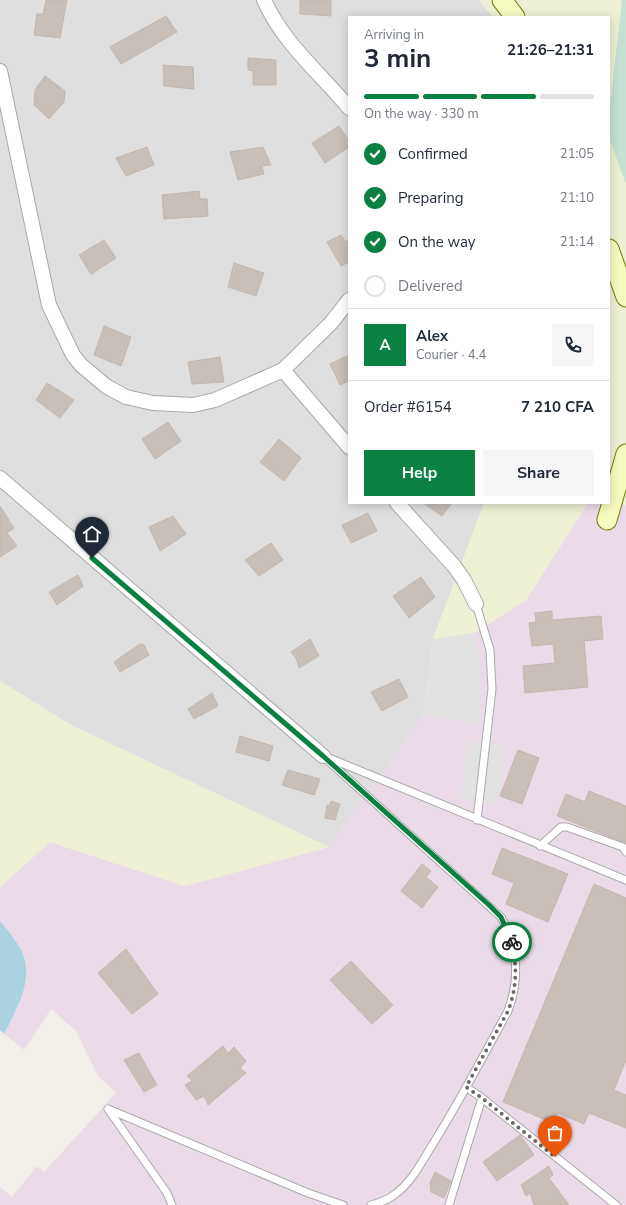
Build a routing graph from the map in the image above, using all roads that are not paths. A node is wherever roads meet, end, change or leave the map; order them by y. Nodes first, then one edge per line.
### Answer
1 (264, 0) edge
2 (502, 0) edge
3 (514, 16) edge
4 (0, 71) edge
5 (348, 107) edge
6 (610, 252) edge
7 (626, 297) edge
8 (348, 301) edge
9 (282, 370) junction
10 (348, 446) edge
11 (626, 454) edge
12 (0, 478) edge
13 (398, 504) edge
14 (607, 520) dead end
15 (476, 604) joint
16 (323, 756) junction
17 (477, 820) junction
18 (540, 846) junction
19 (626, 852) edge
20 (626, 880) edge
21 (466, 1087) junction
22 (482, 1098) junction
23 (172, 1205) edge
24 (343, 1205) edge
25 (371, 1205) edge
26 (449, 1205) edge
27 (616, 1205) edge

1 - 5 street
2 - 3 street
4 - 9 street
6 - 7 street
8 - 9 street
9 - 10 street
11 - 14 street
12 - 16 street
13 - 15 street
15 - 17 lane
16 - 17 lane
16 - 21 lane
17 - 18 lane
18 - 19 lane
18 - 20 lane
21 - 22 lane
21 - 25 lane
22 - 26 lane
22 - 27 lane
23 - 24 lane

